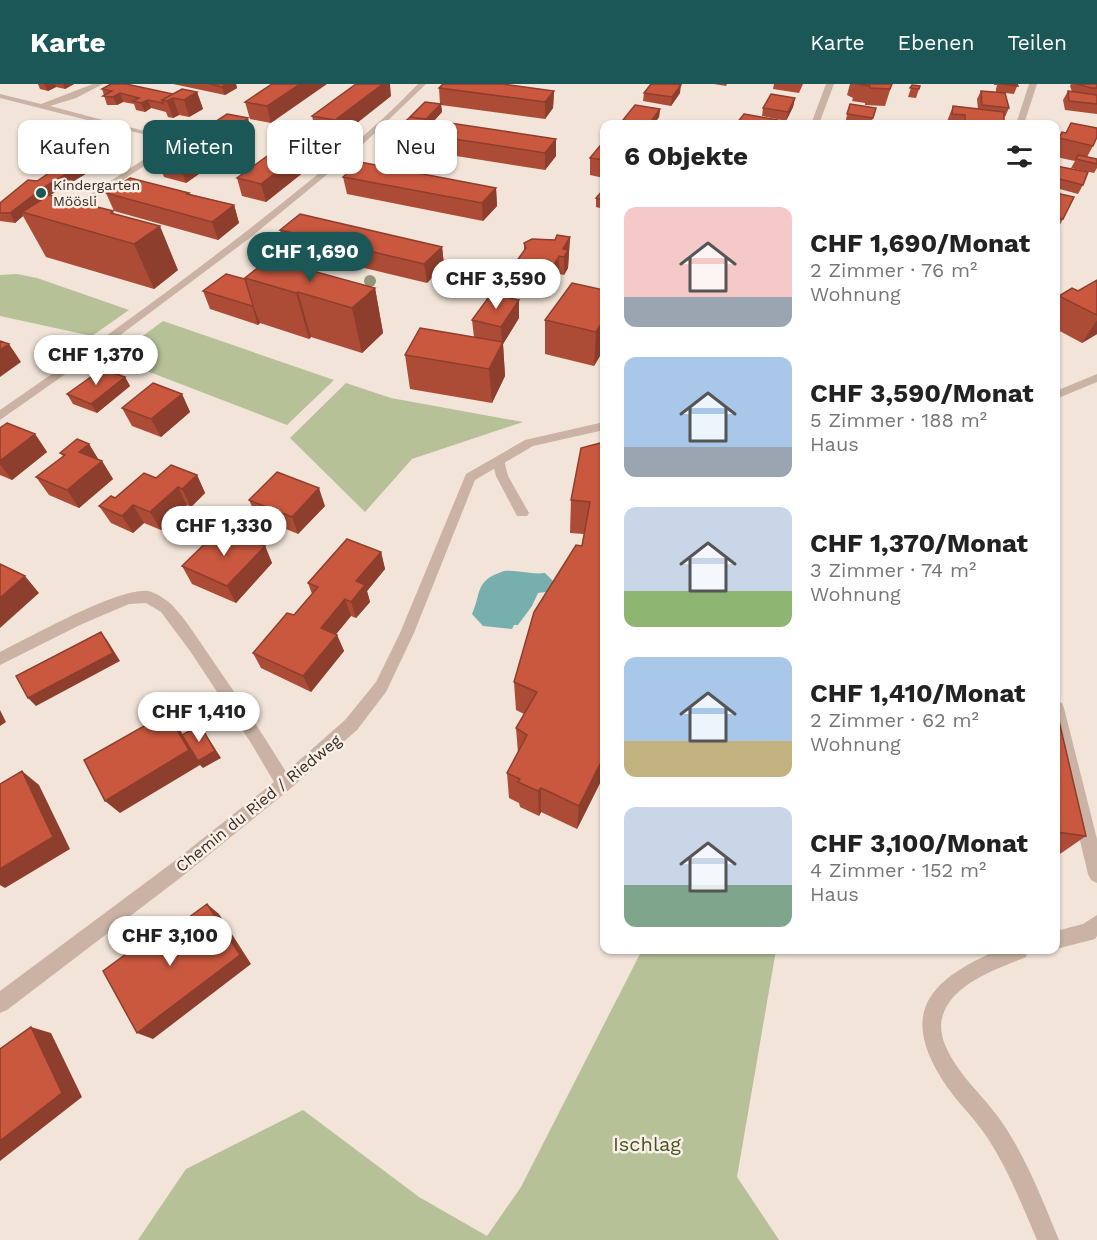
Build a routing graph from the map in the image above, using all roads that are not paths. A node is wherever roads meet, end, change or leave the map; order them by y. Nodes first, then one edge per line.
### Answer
1 (99, 84) edge
2 (422, 84) edge
3 (830, 84) edge
4 (1033, 84) edge
5 (0, 96) edge
6 (42, 106) junction
7 (816, 120) edge
8 (1021, 120) edge
9 (82, 203) edge
10 (1097, 378) edge
11 (1060, 392) edge
12 (0, 416) edge
13 (600, 427) edge
14 (498, 460) junction
15 (522, 513) dead end
16 (0, 659) edge
17 (1060, 724) edge
18 (284, 784) junction
19 (1097, 874) edge
20 (1097, 924) edge
21 (1060, 939) edge
22 (1011, 954) edge
23 (0, 1003) edge
24 (1048, 1240) edge

1 - 6 street
2 - 12 street
3 - 7 street
4 - 8 street
5 - 6 street
6 - 9 street
10 - 11 street
13 - 14 street, Chemin du Ried / Riedweg
14 - 15 street
14 - 18 street, Chemin du Ried / Riedweg
16 - 18 street
17 - 19 street
18 - 23 street, Chemin du Ried / Riedweg
20 - 21 street
22 - 24 street

